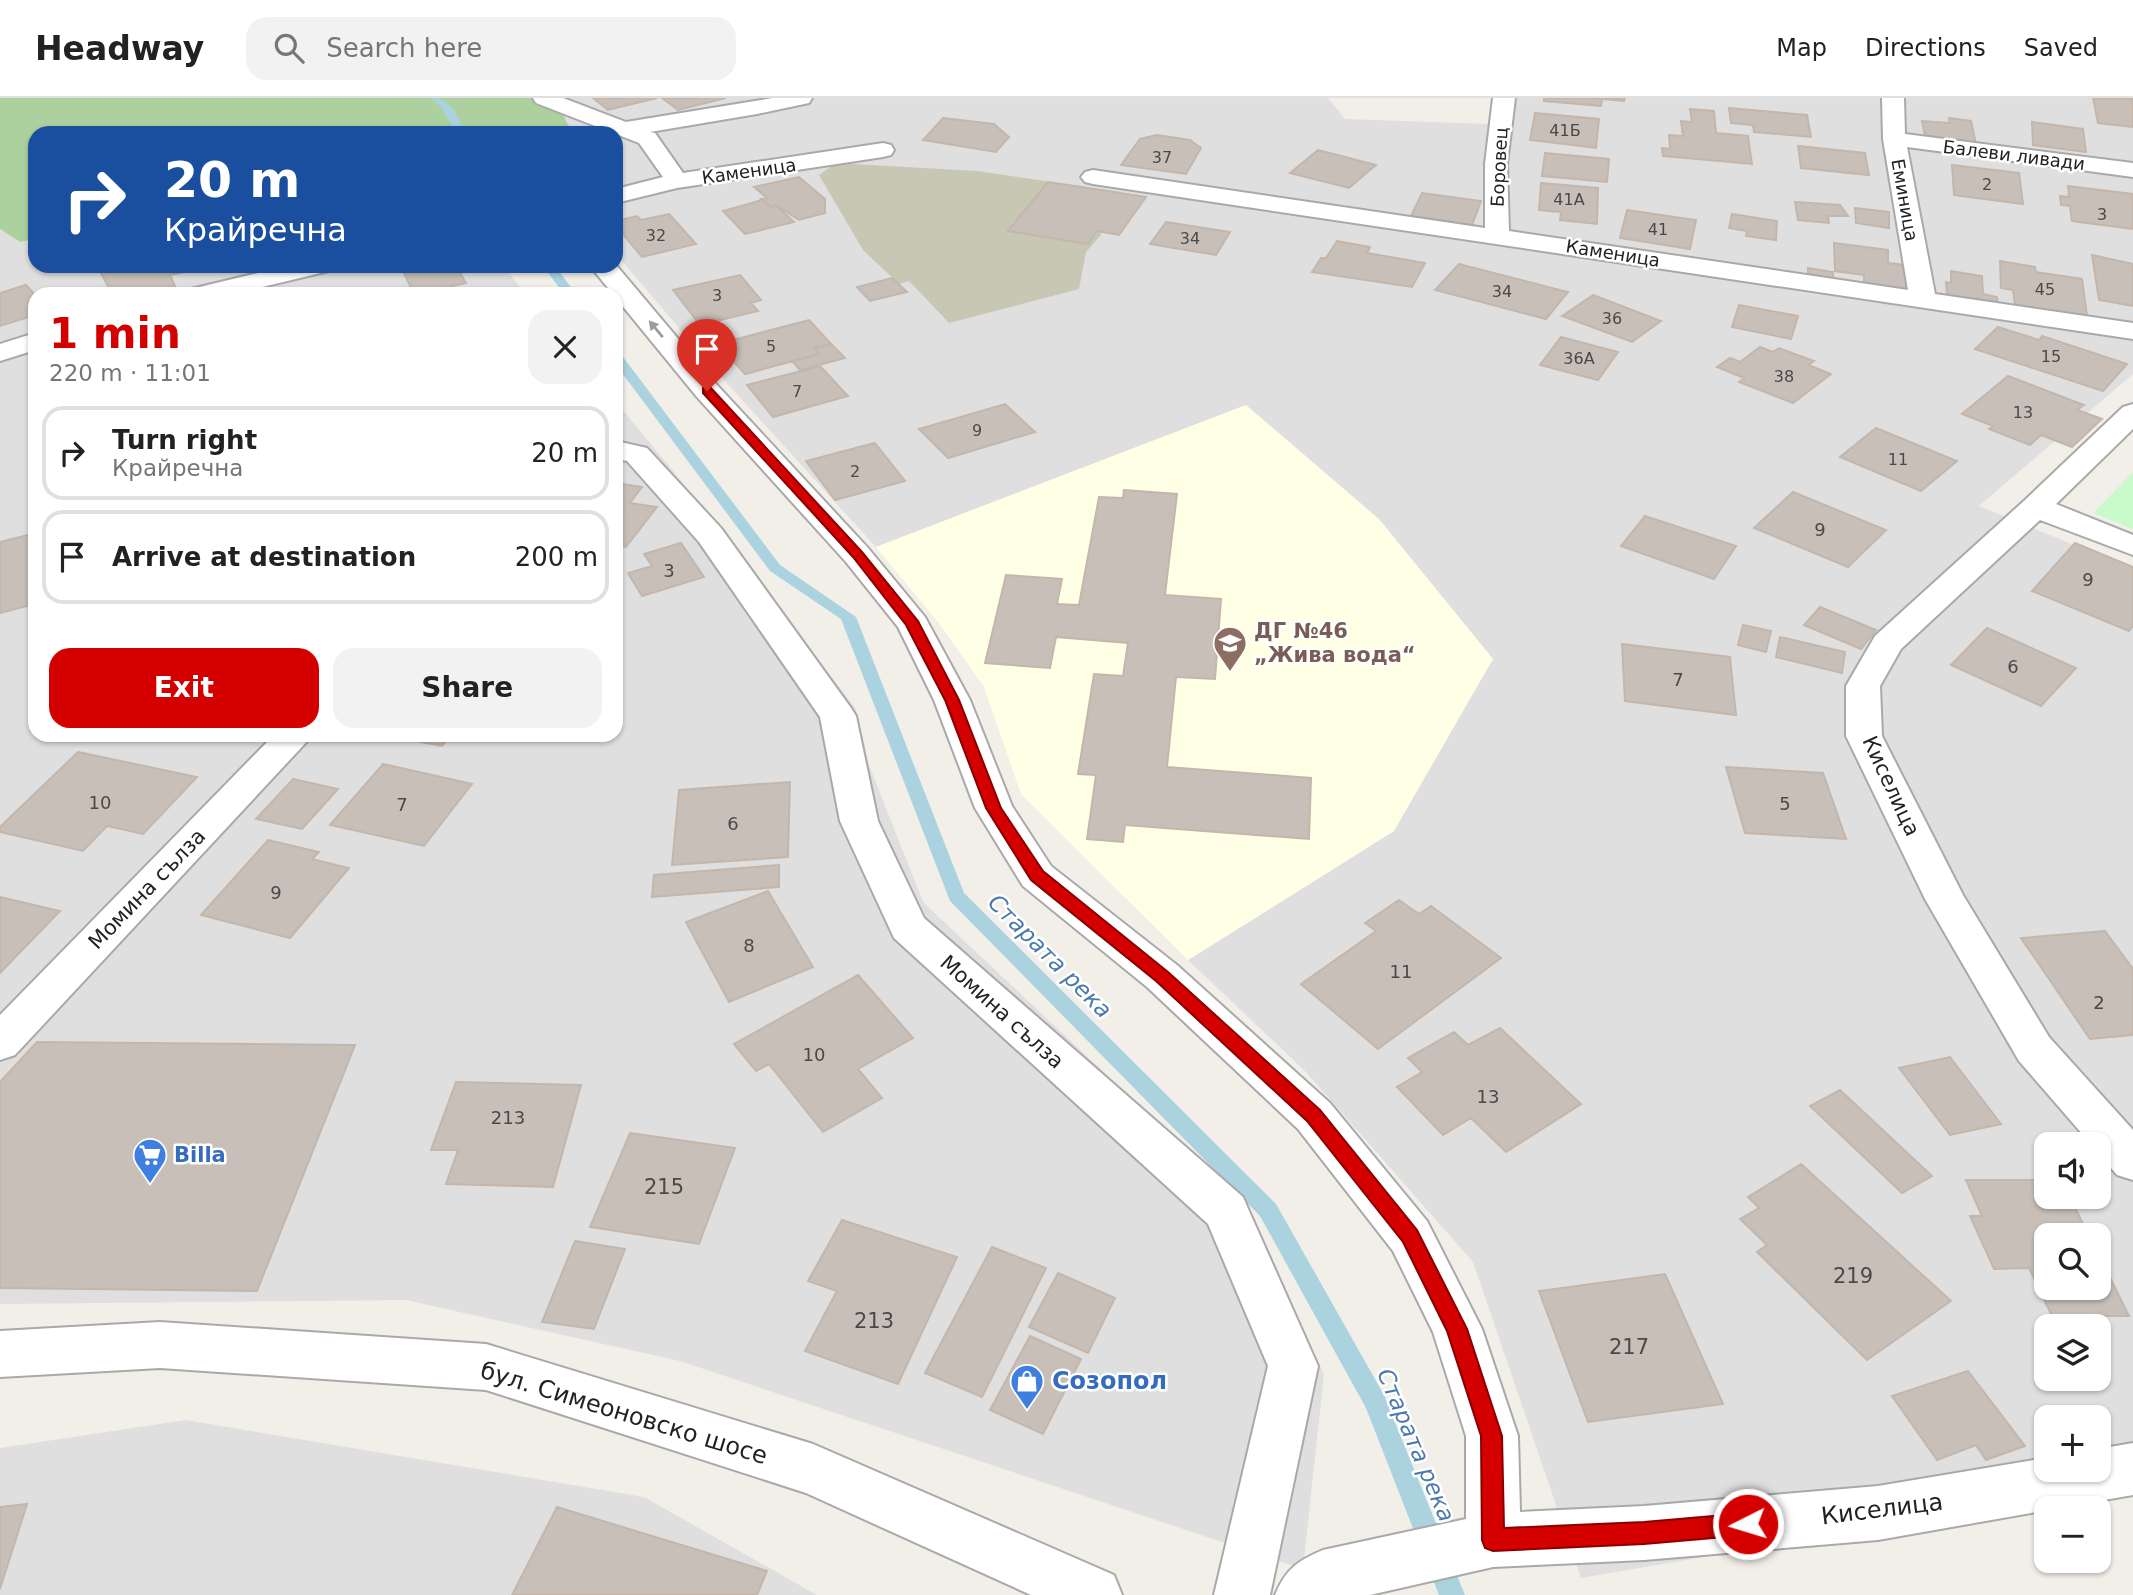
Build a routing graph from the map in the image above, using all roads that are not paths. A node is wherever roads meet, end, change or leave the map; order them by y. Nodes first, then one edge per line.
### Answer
1 (544, 98) edge
2 (801, 98) edge
3 (1504, 98) edge
4 (1893, 98) edge
5 (617, 126) edge
6 (625, 129) joint
7 (1894, 139) junction
8 (884, 150) dead end
9 (2133, 170) edge
10 (1093, 177) dead end
11 (677, 181) junction
12 (623, 194) edge
13 (1497, 236) junction
14 (290, 273) edge
15 (609, 273) edge
16 (230, 287) edge
17 (620, 287) edge
18 (623, 290) edge
19 (1923, 301) junction
20 (2133, 331) edge
21 (28, 343) edge
22 (0, 353) edge
23 (2133, 413) edge
24 (623, 451) edge
25 (2036, 507) junction
26 (2133, 546) edge
27 (288, 742) edge
28 (0, 1043) edge
29 (2133, 1161) edge
30 (0, 1354) edge
31 (2133, 1469) edge
32 (1493, 1540) junction
33 (1313, 1587) edge
34 (1094, 1595) edge
35 (1242, 1595) edge

1 - 5 street
2 - 6 street
3 - 13 street, Боровец
4 - 7 street, Еминица
6 - 11 street
7 - 9 street, Балеви ливади
7 - 19 street, Еминица
8 - 11 street, Каменица
10 - 13 street, Каменица
11 - 12 street, Каменица
13 - 19 street, Каменица
14 - 16 street
17 -> 15 street
32 -> 18 street
19 - 20 street, Каменица
21 - 22 street
23 - 25 street, Киселица
24 - 35 street, Момина сълза
25 - 26 street
25 - 29 street, Киселица
27 - 28 street, Момина сълза
30 - 34 street, бул. Симеоновско шосе
31 - 32 street, Киселица
32 - 33 street, Киселица

